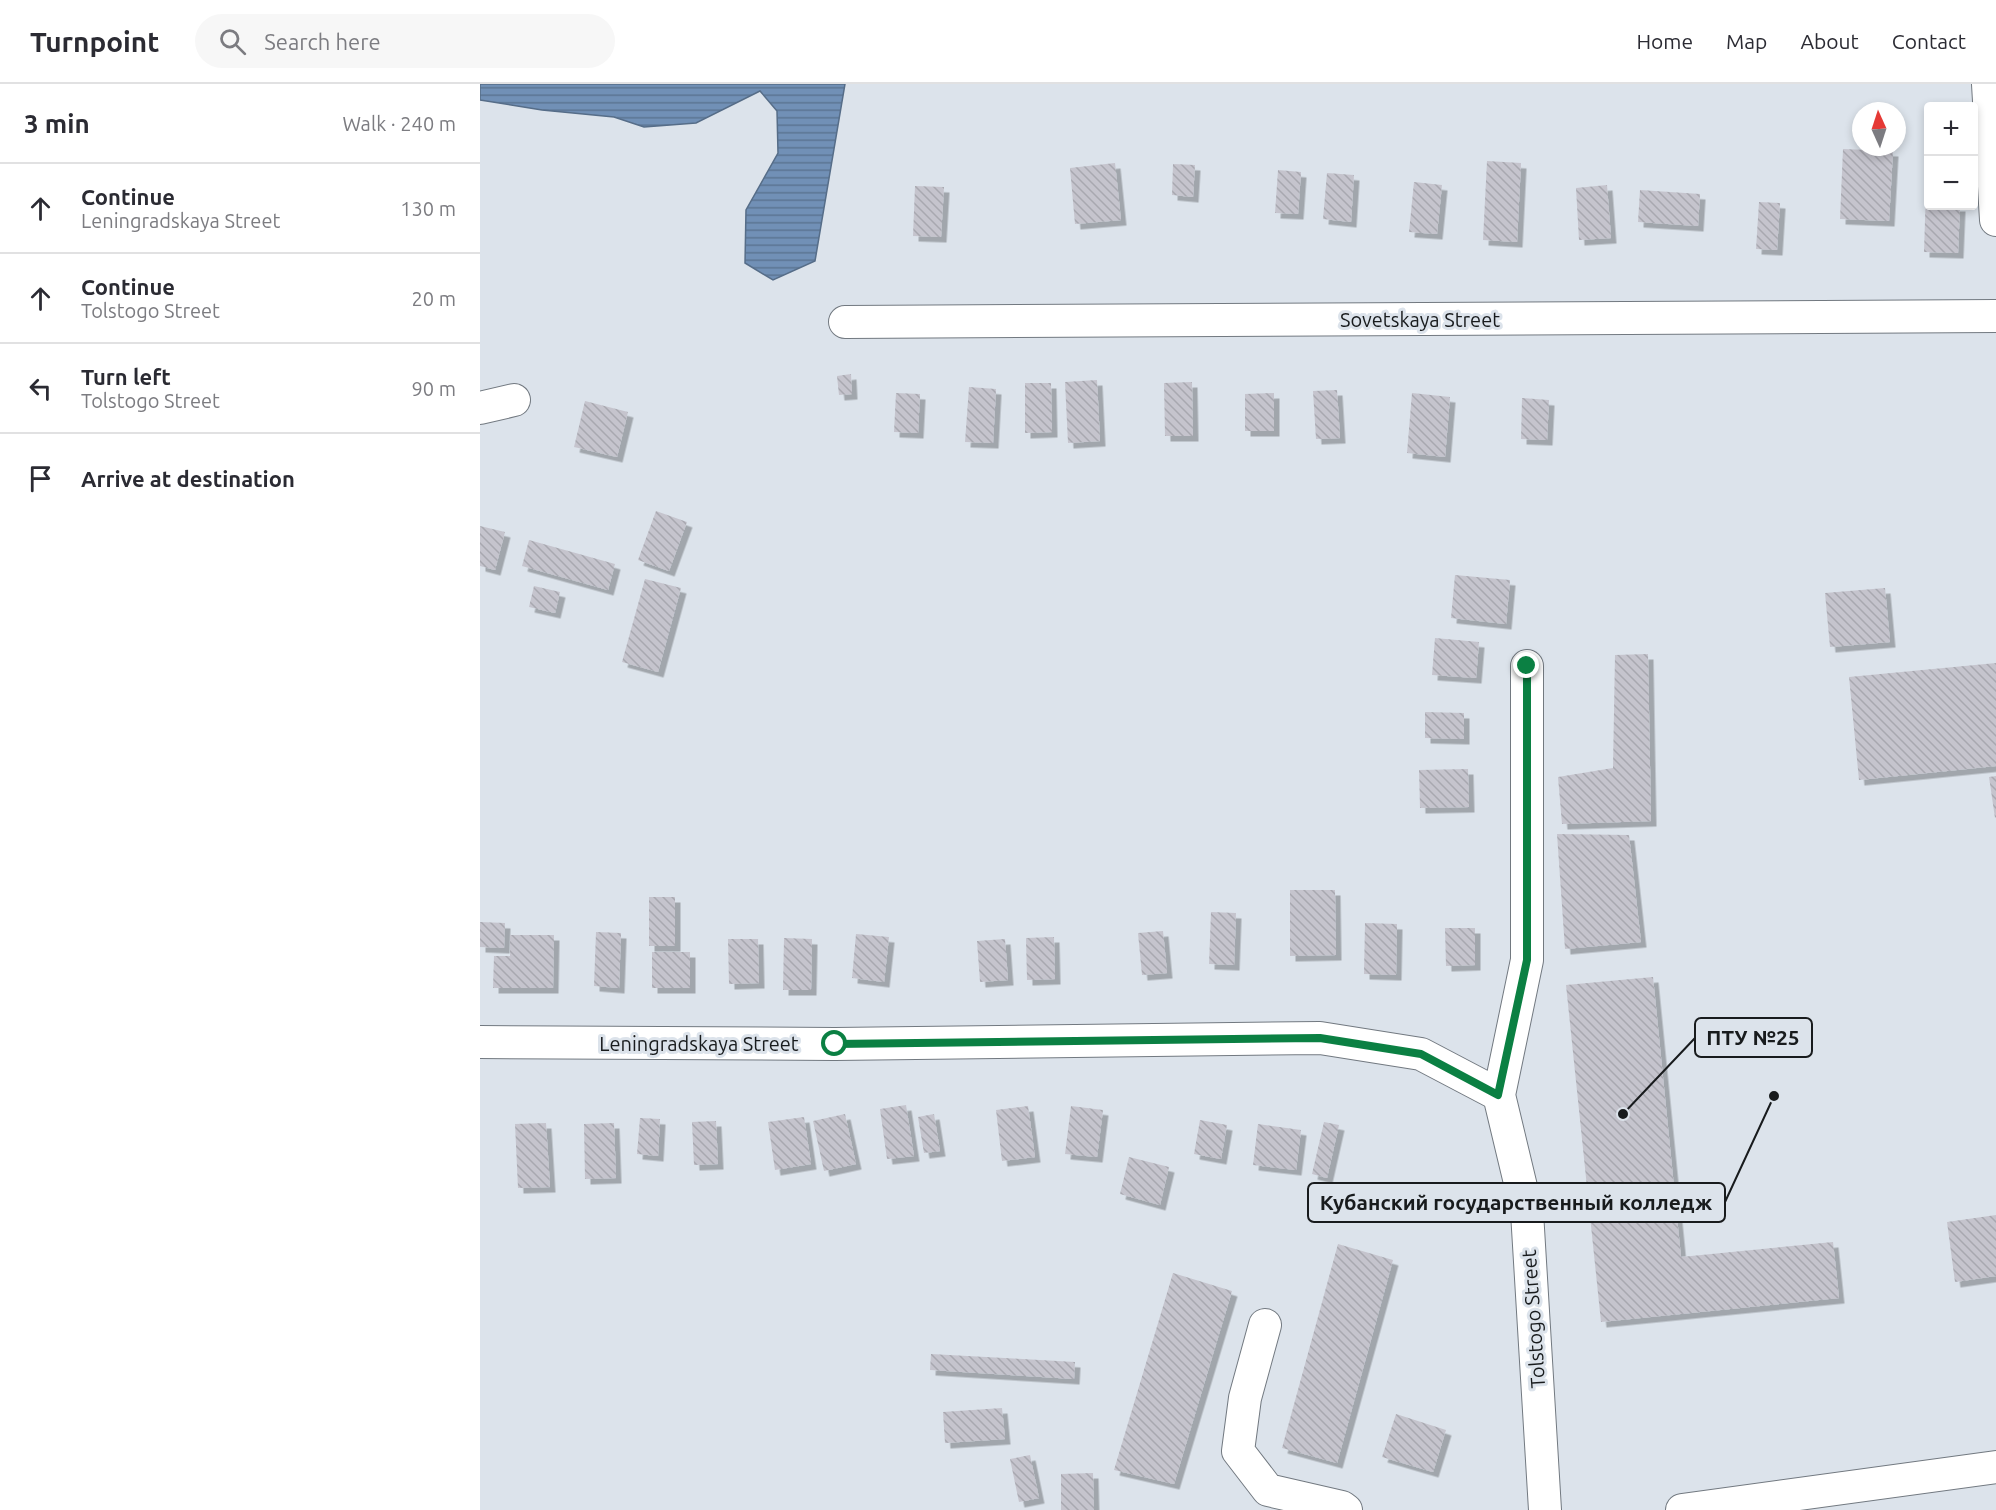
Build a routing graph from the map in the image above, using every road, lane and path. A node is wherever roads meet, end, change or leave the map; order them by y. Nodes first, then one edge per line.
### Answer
1 (1988, 84) edge
2 (1996, 220) edge
3 (1996, 316) edge
4 (845, 321) dead end
5 (514, 400) dead end
6 (480, 408) edge
7 (1527, 666) dead end
8 (480, 1042) edge
9 (1498, 1095) junction
10 (1265, 1325) dead end
11 (1996, 1467) edge
12 (1695, 1509) edge
13 (1346, 1510) edge
14 (1545, 1510) edge

1 - 2 street
3 - 4 street, Sovetskaya Street
5 - 6 street
7 - 9 street, Tolstogo Street
8 - 9 street, Leningradskaya Street
9 - 14 street, Tolstogo Street
10 - 13 street
11 - 12 street

